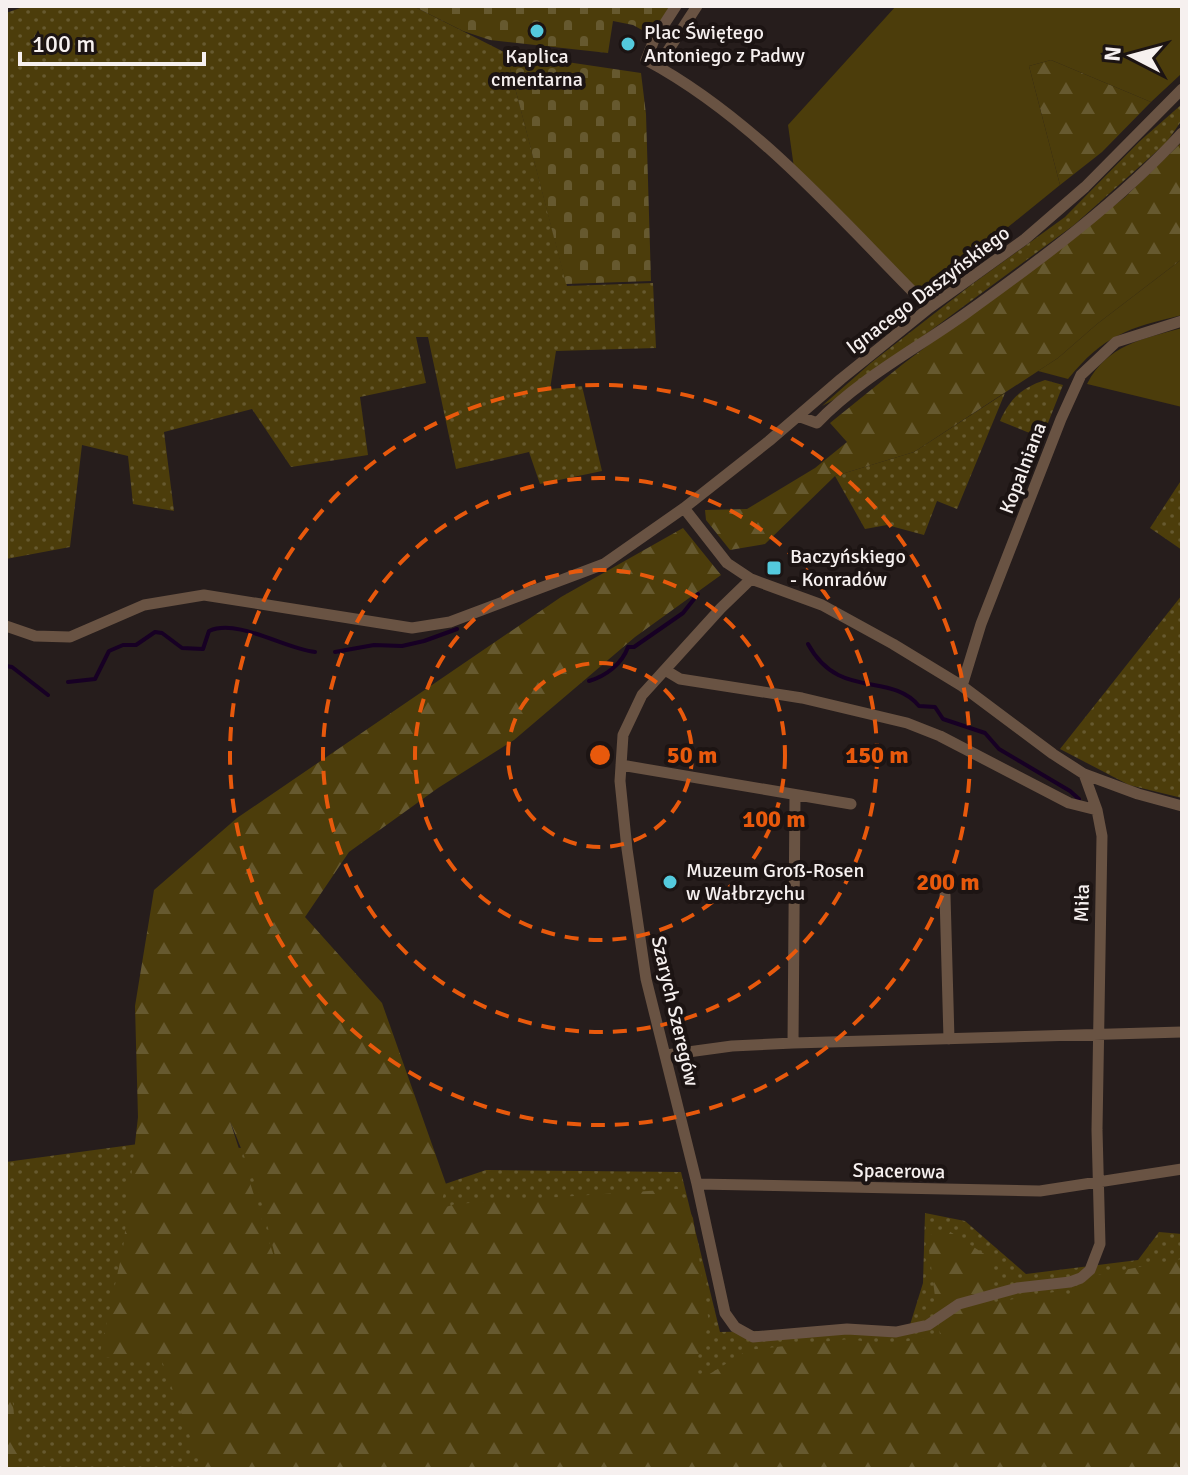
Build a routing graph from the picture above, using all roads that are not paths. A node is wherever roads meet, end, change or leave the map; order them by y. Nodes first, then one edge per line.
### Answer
1 (676, 6) edge
2 (697, 6) edge
3 (658, 66) junction
4 (1182, 89) edge
5 (1182, 133) edge
6 (929, 308) junction
7 (1182, 321) edge
8 (798, 416) junction
9 (684, 508) junction
10 (751, 579) junction
11 (6, 626) edge
12 (665, 670) junction
13 (962, 686) junction
14 (621, 765) junction
15 (1084, 774) junction
16 (795, 796) junction
17 (851, 804) dead end
18 (1182, 806) edge
19 (1097, 810) junction
20 (945, 895) dead end
21 (1182, 1032) edge
22 (1098, 1035) junction
23 (949, 1039) junction
24 (793, 1043) junction
25 (666, 1055) junction
26 (1182, 1169) edge
27 (1099, 1180) junction
28 (697, 1184) junction

1 - 3 street
2 - 3 street
3 - 6 street
4 - 6 street, Ignacego Daszyńskiego
5 - 8 street
6 - 8 street, Ignacego Daszyńskiego
7 - 13 street, Kopalniana
8 - 9 street, Ignacego Daszyńskiego
9 - 10 street
9 - 11 street, Ignacego Daszyńskiego
10 - 12 street, Szarych Szeregów
10 - 13 street
12 - 14 street, Szarych Szeregów
12 - 19 street
13 - 15 street
14 - 16 street
14 - 25 street, Szarych Szeregów
15 - 18 street
15 - 19 street, Miła
16 - 17 street
16 - 24 street
19 - 22 street, Miła
20 - 23 street
21 - 22 street
22 - 23 street
22 - 27 street, Miła
23 - 24 street
24 - 25 street
25 - 28 street, Szarych Szeregów
26 - 27 street, Spacerowa
27 - 28 street, Spacerowa
27 - 28 street, Szarych Szeregów

